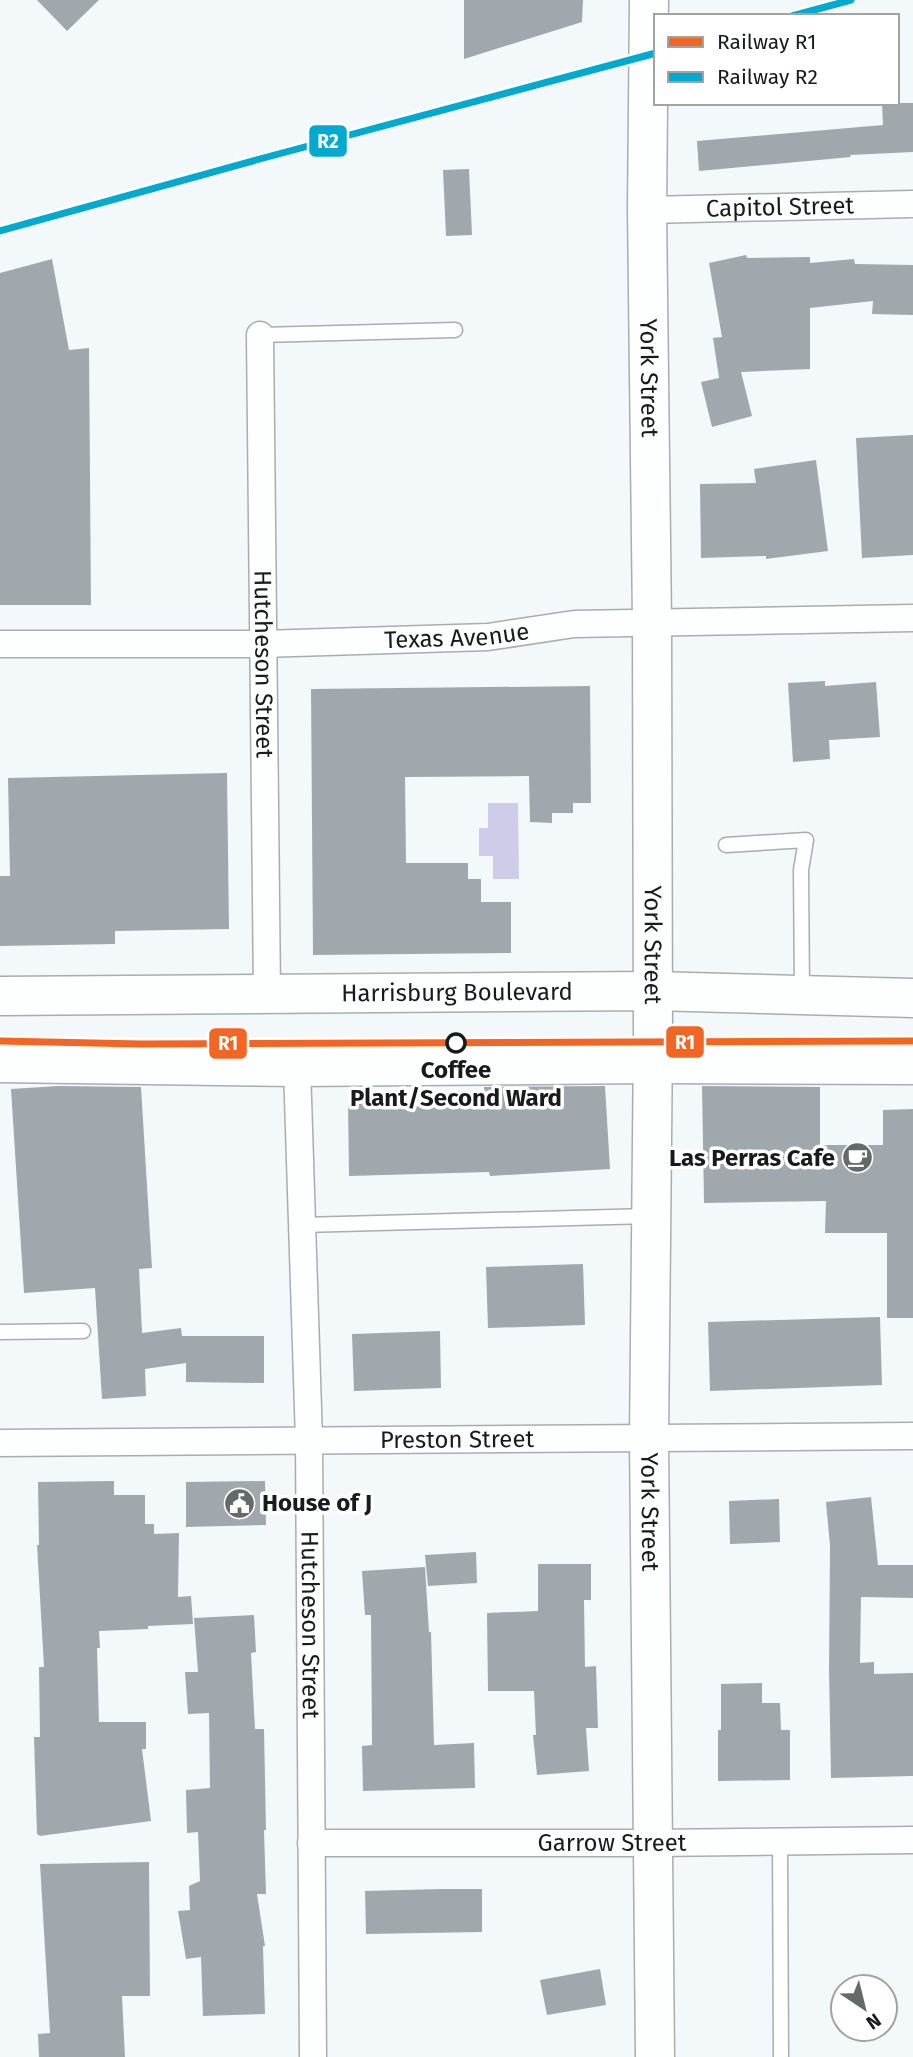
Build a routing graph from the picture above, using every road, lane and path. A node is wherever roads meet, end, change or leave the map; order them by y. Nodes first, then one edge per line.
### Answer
1 (649, 0) edge
2 (913, 204) edge
3 (647, 210) junction
4 (455, 330) dead end
5 (260, 335) joint
6 (913, 618) edge
7 (652, 623) junction
8 (0, 644) edge
9 (262, 644) junction
10 (726, 845) dead end
11 (653, 991) junction
12 (267, 993) junction
13 (802, 995) junction
14 (0, 996) edge
15 (913, 998) edge
16 (0, 1063) edge
17 (652, 1064) junction
18 (913, 1065) edge
19 (298, 1067) junction
20 (651, 1216) junction
21 (302, 1225) junction
22 (83, 1331) dead end
23 (0, 1332) edge
24 (913, 1436) edge
25 (649, 1439) junction
26 (309, 1440) junction
27 (0, 1443) edge
28 (913, 1840) edge
29 (780, 1842) junction
30 (312, 1843) junction
31 (654, 1843) junction
32 (313, 2057) edge
33 (655, 2057) edge
34 (781, 2057) edge

1 - 3 main road, York Street
2 - 3 street, Capitol Street
3 - 7 main road, York Street
4 - 5 lane
5 - 9 street, Hutcheson Street
6 - 7 street, Texas Avenue
7 - 9 street, Texas Avenue
7 - 11 main road, York Street
8 - 9 street, Texas Avenue
9 - 12 street, Hutcheson Street
10 - 13 lane
11 - 12 main road, Harrisburg Boulevard
11 - 13 main road, Harrisburg Boulevard
11 - 17 main road, York Street
12 - 14 main road, Harrisburg Boulevard
13 - 15 main road, Harrisburg Boulevard
16 - 19 main road
17 - 18 main road
17 - 19 main road
17 - 20 main road, York Street
19 - 21 street, Hutcheson Street
20 - 21 lane
20 - 25 main road, York Street
21 - 26 street, Hutcheson Street
22 - 23 lane
24 - 25 street, Preston Street
25 - 26 street, Preston Street
25 - 31 main road, York Street
26 - 27 street, Preston Street
26 - 30 street, Hutcheson Street
28 - 29 street, Garrow Street
29 - 31 street, Garrow Street
29 - 34 lane
30 - 31 street, Garrow Street
30 - 32 street, Hutcheson Street
31 - 33 main road, York Street

